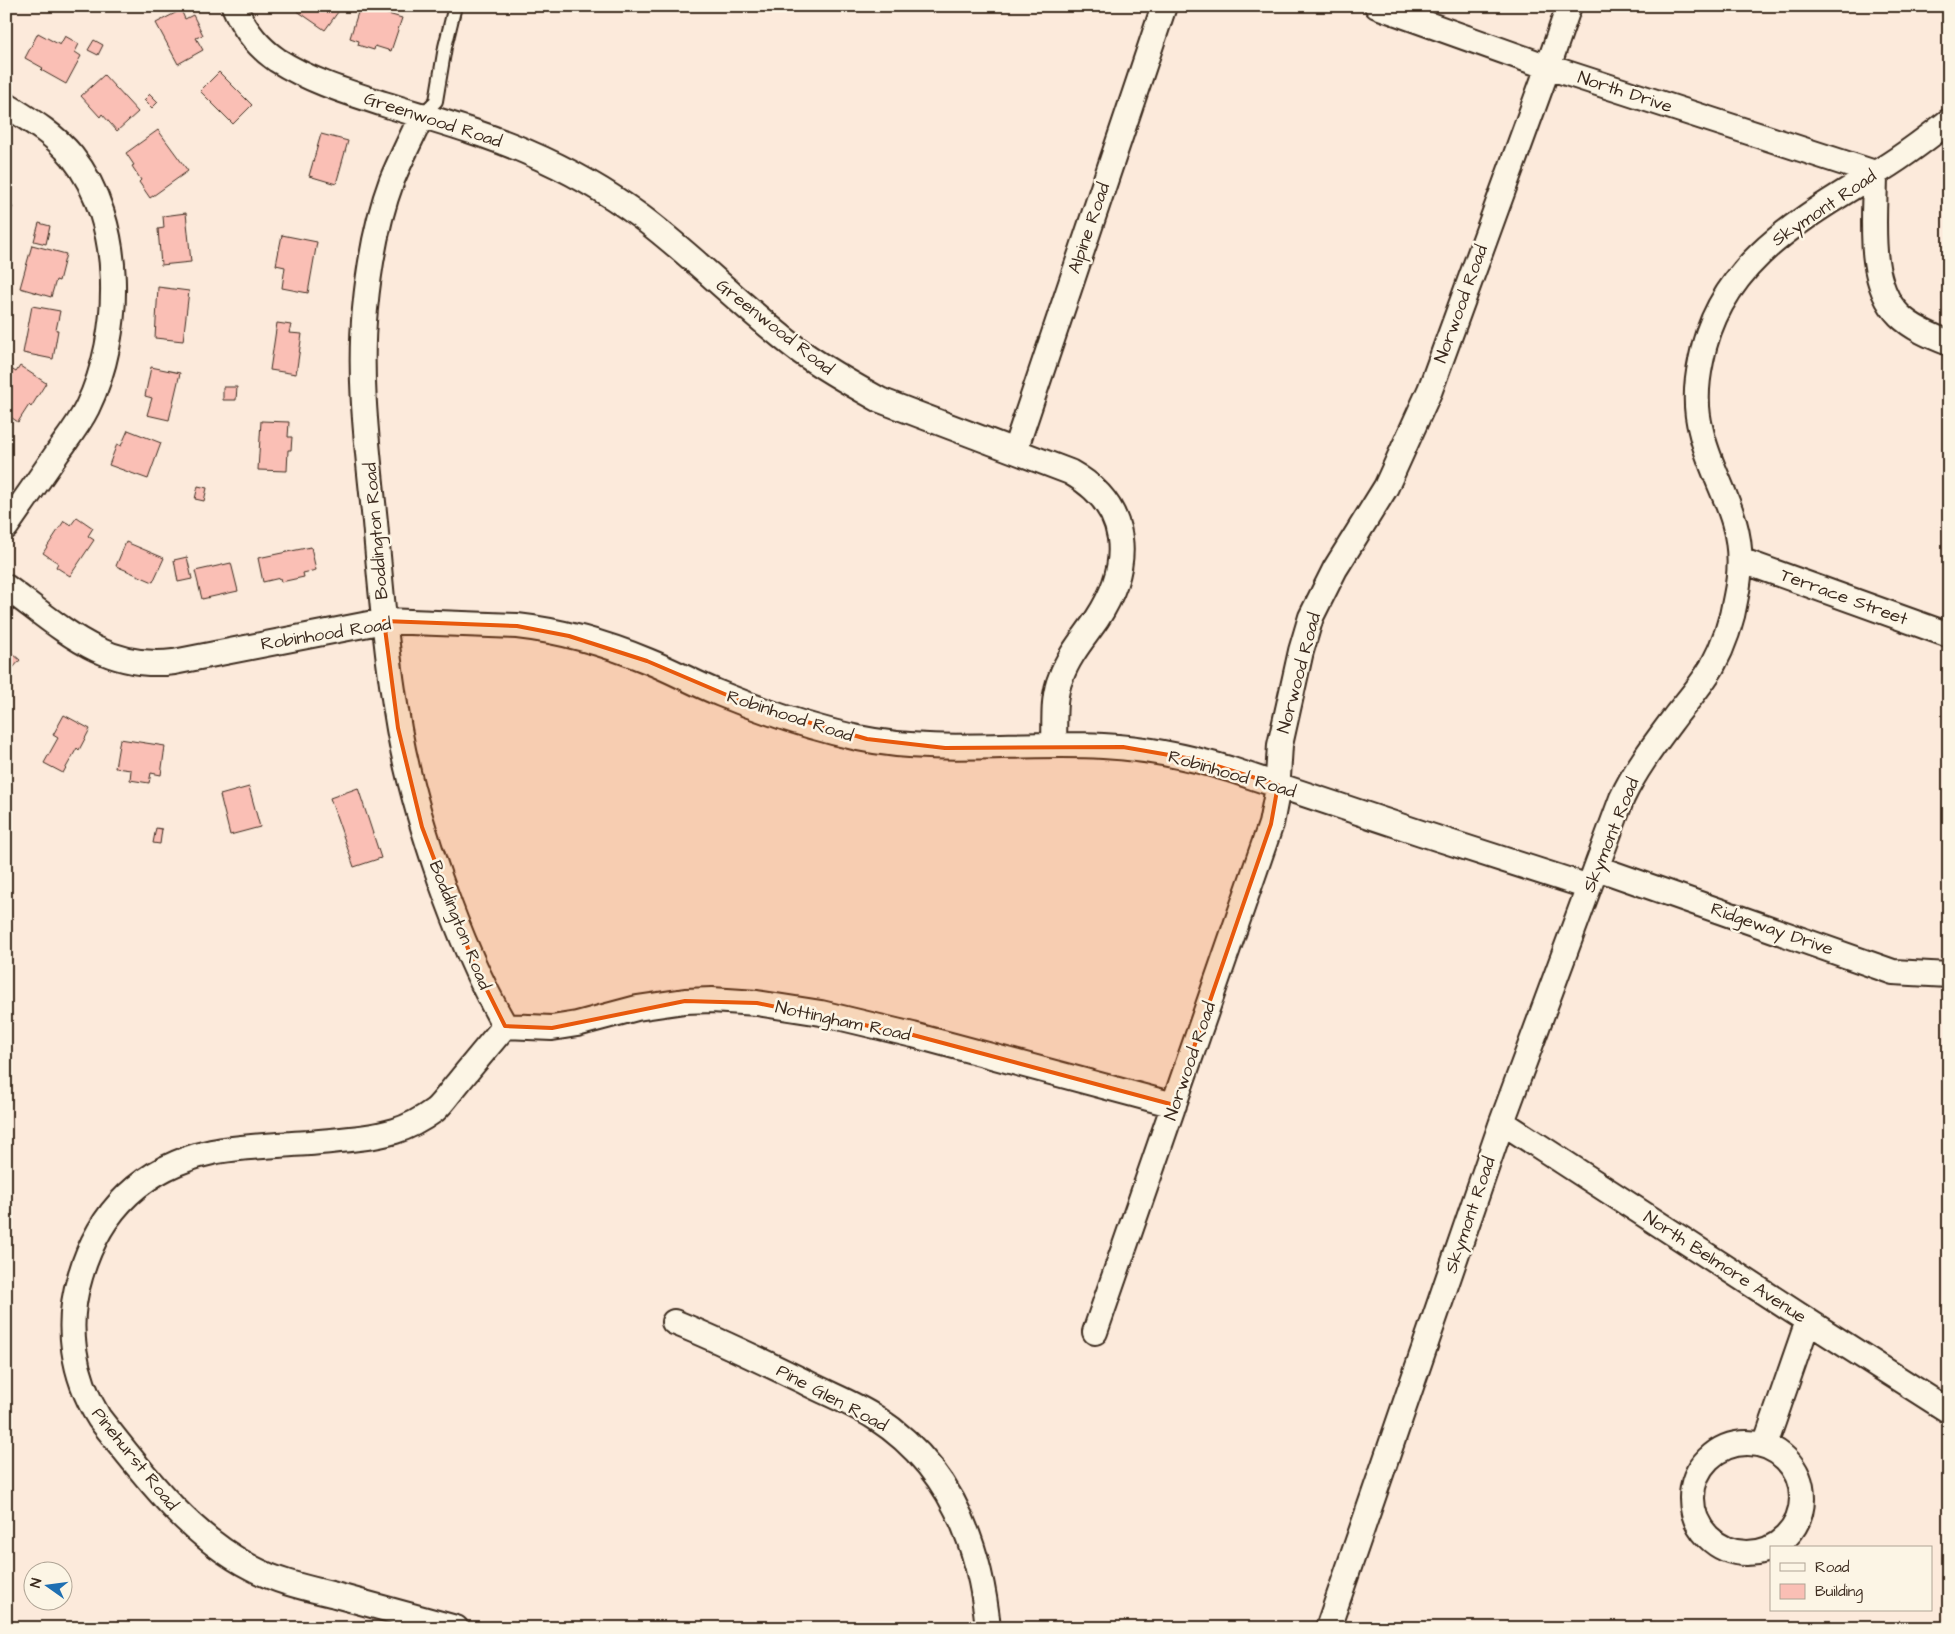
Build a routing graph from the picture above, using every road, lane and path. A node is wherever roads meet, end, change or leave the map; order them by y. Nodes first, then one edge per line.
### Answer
1 (234, 6) edge
2 (455, 6) edge
3 (1164, 6) edge
4 (1377, 6) edge
5 (1569, 6) edge
6 (1548, 67) junction
7 (6, 105) edge
8 (422, 115) junction
9 (1949, 121) edge
10 (1875, 173) junction
11 (1949, 343) edge
12 (1015, 450) junction
13 (6, 527) edge
14 (1740, 560) junction
15 (6, 587) edge
16 (384, 622) junction
17 (1949, 635) edge
18 (1054, 745) junction
19 (1278, 786) junction
20 (1593, 877) junction
21 (1949, 975) edge
22 (505, 1026) junction
23 (1174, 1105) junction
24 (1502, 1122) junction
25 (1808, 1321) junction
26 (674, 1322) dead end
27 (1095, 1332) dead end
28 (1949, 1411) edge
29 (1765, 1445) junction
30 (1773, 1546) edge
31 (1770, 1548) edge
32 (456, 1628) edge
33 (988, 1628) edge
34 (1328, 1628) edge

1 - 8 street, Greenwood Road
2 - 8 lane
3 - 12 street, Alpine Road
4 - 6 street, North Drive
5 - 6 street, Norwood Road
6 - 10 street, North Drive
6 - 19 street, Norwood Road
7 - 13 street
8 - 12 street, Greenwood Road
8 - 16 street, Boddington Road
9 - 10 street, Skymont Road
10 - 11 street
10 - 14 street, Skymont Road
12 - 18 street, Greenwood Road
14 - 17 street, Terrace Street
14 - 20 street, Skymont Road
15 - 16 street, Robinhood Road
16 - 18 street, Robinhood Road
16 - 22 street, Boddington Road
18 - 19 street, Robinhood Road
19 - 20 street, Robinhood Road
19 - 23 street, Norwood Road
20 - 21 street, Ridgeway Drive
20 - 24 street, Skymont Road
22 - 23 street, Nottingham Road
22 - 32 street, Pinehurst Road
23 - 27 street, Norwood Road
24 - 25 street, North Belmore Avenue
24 - 34 street, Skymont Road
25 - 28 street, North Belmore Avenue
25 - 29 street
26 - 33 street, Pine Glen Road
29 - 30 street
29 - 31 street

